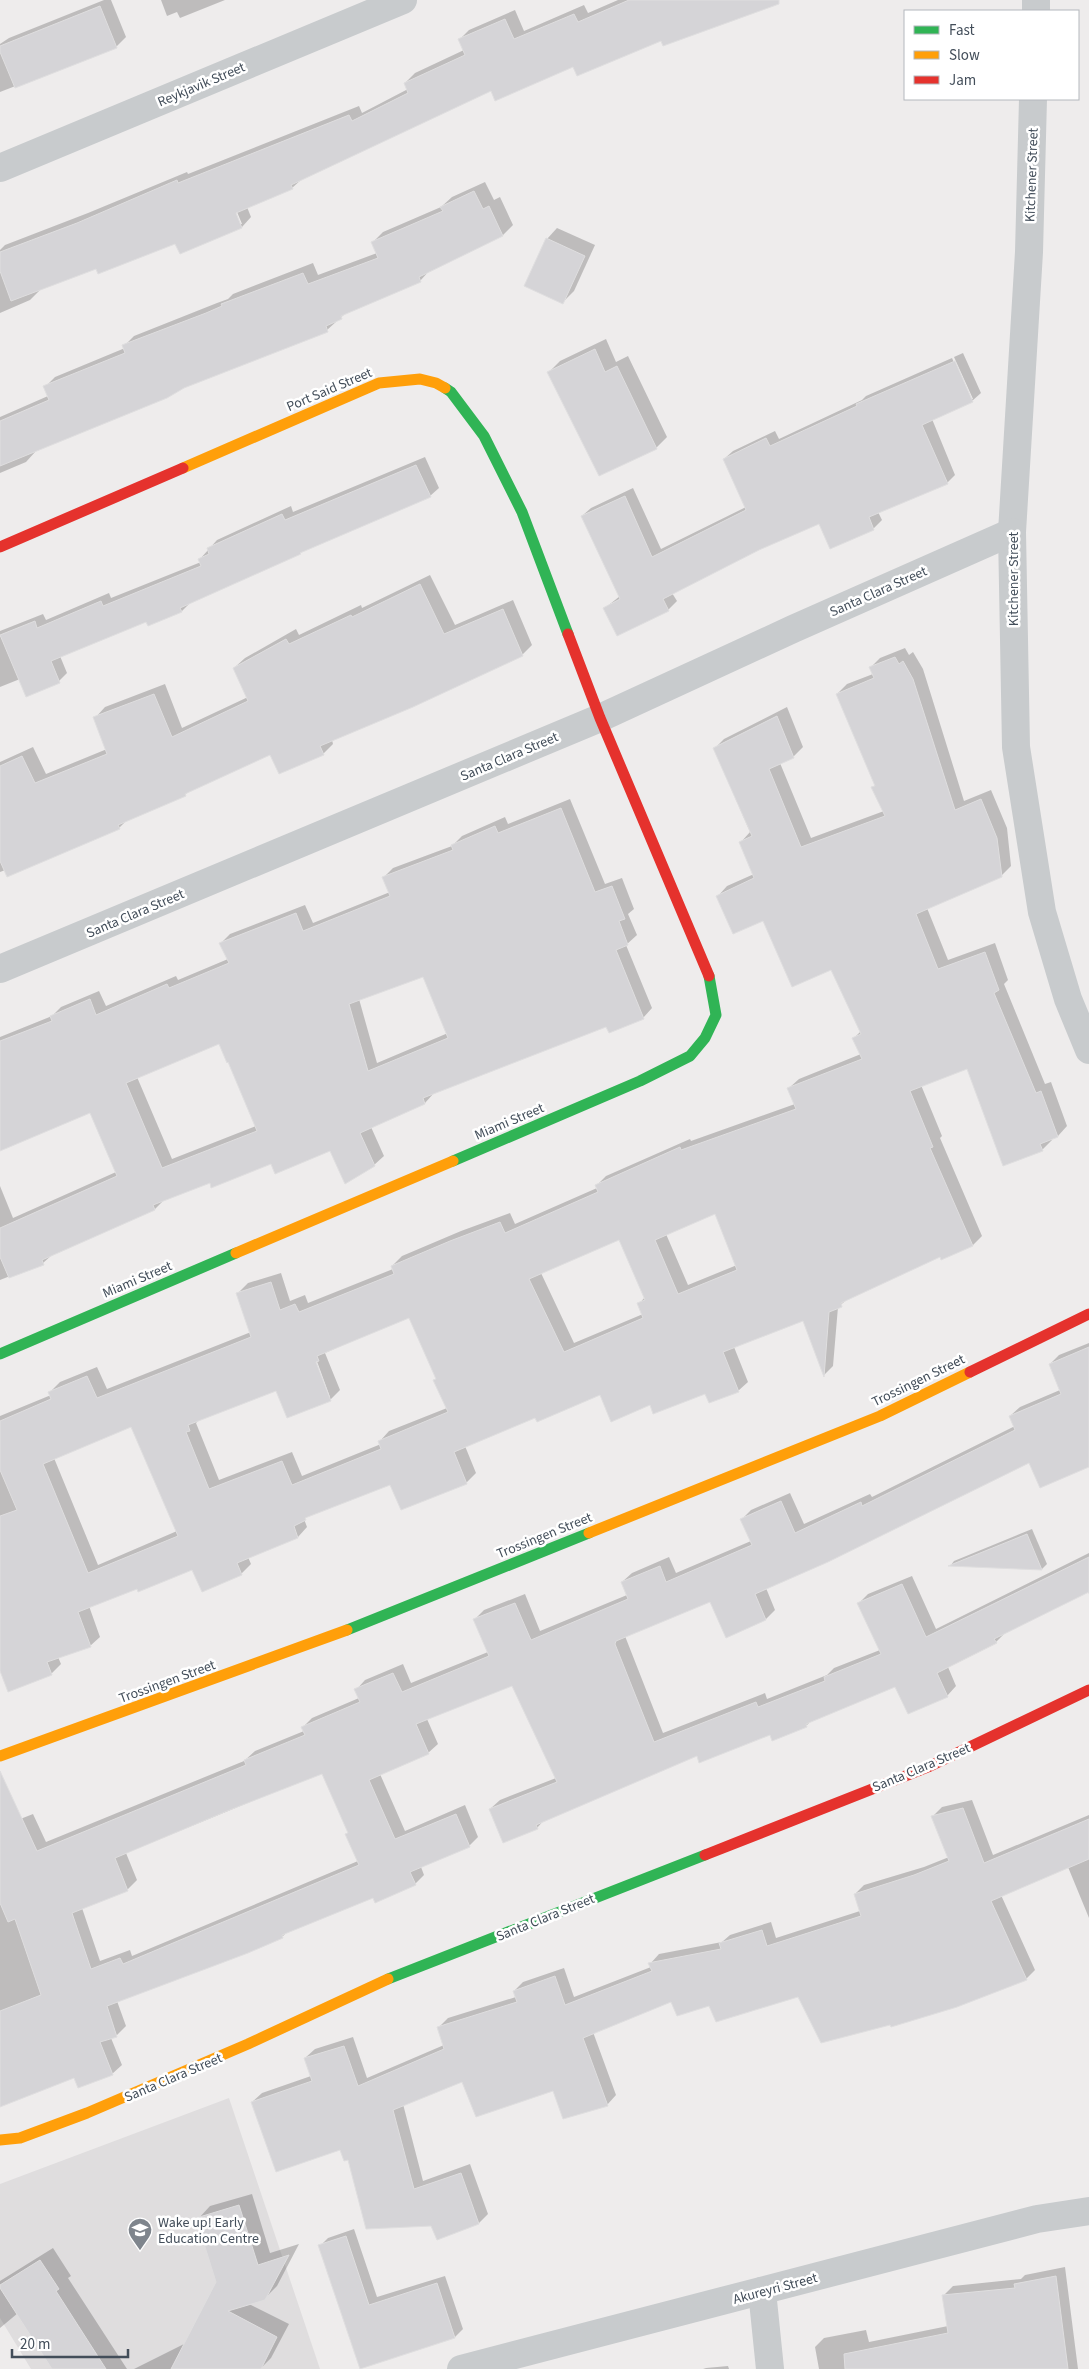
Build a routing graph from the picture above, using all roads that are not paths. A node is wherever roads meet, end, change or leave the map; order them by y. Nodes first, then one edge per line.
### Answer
1 (403, 0) edge
2 (1033, 100) edge
3 (0, 168) edge
4 (1012, 532) junction
5 (0, 547) edge
6 (600, 718) junction
7 (0, 970) edge
8 (1089, 1050) edge
9 (1089, 1314) edge
10 (0, 1354) edge
11 (1089, 1690) edge
12 (0, 1756) edge
13 (0, 2140) edge
14 (1089, 2211) edge
15 (762, 2291) junction
16 (461, 2369) edge
17 (770, 2369) edge

1 - 3 street, Reykjavik Street
2 - 4 street, Kitchener Street
4 - 6 street, Santa Clara Street
4 - 8 street, Kitchener Street
5 - 6 street, Port Said Street
6 - 7 street, Santa Clara Street
6 - 10 street, Miami Street
9 - 12 street, Trossingen Street
11 - 13 street, Santa Clara Street
14 - 15 street, Akureyri Street
15 - 16 street, Akureyri Street
15 - 17 street

